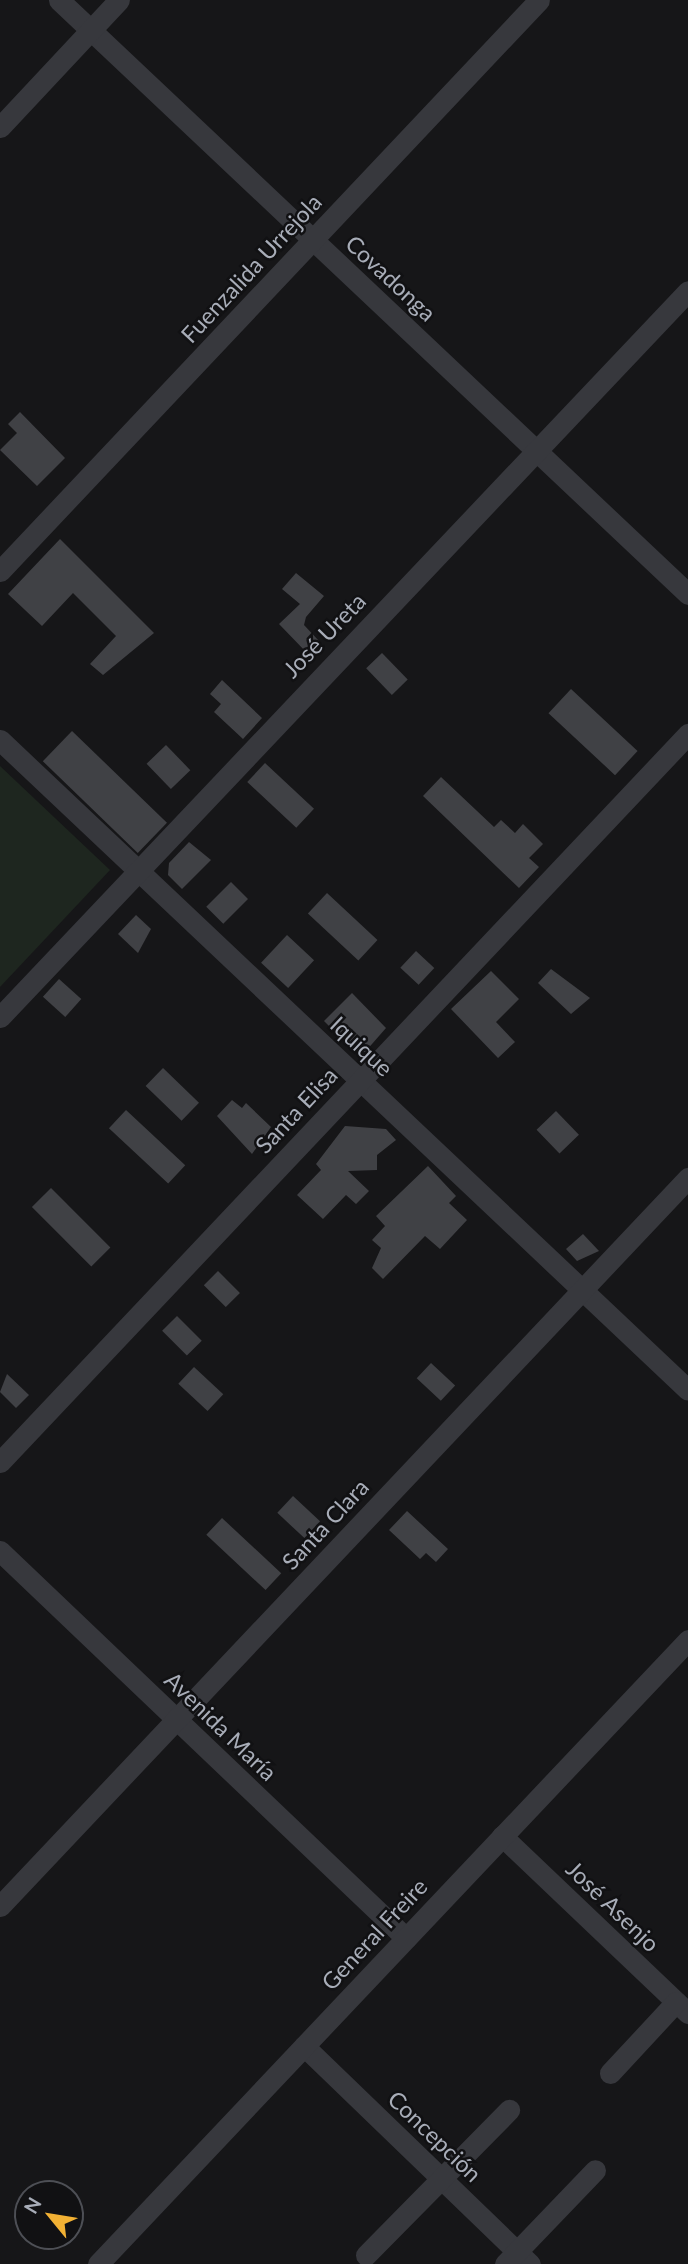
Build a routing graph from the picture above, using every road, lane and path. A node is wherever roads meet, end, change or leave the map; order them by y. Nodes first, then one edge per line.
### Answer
1 (59, 0) edge
2 (119, 0) edge
3 (540, 0) edge
4 (91, 30) junction
5 (0, 127) edge
6 (313, 240) junction
7 (688, 291) edge
8 (536, 451) junction
9 (0, 571) edge
10 (688, 594) edge
11 (688, 734) edge
12 (0, 740) edge
13 (138, 869) junction
14 (0, 1017) edge
15 (361, 1080) junction
16 (688, 1178) edge
17 (582, 1290) junction
18 (688, 1390) edge
19 (0, 1462) edge
20 (0, 1551) edge
21 (688, 1640) edge
22 (177, 1719) junction
23 (502, 1836) junction
24 (0, 1906) edge
25 (407, 1938) junction
26 (682, 2008) edge
27 (304, 2046) junction
28 (610, 2073) dead end
29 (509, 2110) dead end
30 (595, 2170) dead end
31 (441, 2178) junction
32 (366, 2255) dead end
33 (518, 2260) edge
34 (104, 2262) edge

1 - 4 street, Covadonga
2 - 4 street
3 - 6 street, Fuenzalida Urrejola
4 - 5 street
4 - 6 street, Covadonga
6 - 8 street, Covadonga
6 - 9 street, Fuenzalida Urrejola
7 - 8 street, José Ureta
8 - 10 street, Covadonga
8 - 13 street, José Ureta
11 - 15 street, Santa Elisa
12 - 13 street, Iquique
13 - 14 street, José Ureta
13 - 15 street, Iquique
15 - 17 street, Iquique
15 - 19 street, Santa Elisa
16 - 17 street, Santa Clara
17 - 18 street, Iquique
17 - 22 street, Santa Clara
20 - 22 street, Avenida María
21 - 23 street, General Freire
22 - 24 street, Santa Clara
22 - 25 street, Avenida María
23 - 25 street, General Freire
23 - 26 street, José Asenjo
25 - 27 street, General Freire
26 - 28 street
27 - 31 street, Concepción
27 - 34 street, General Freire
29 - 31 street
30 - 33 street
31 - 32 street
31 - 33 street, Concepción

